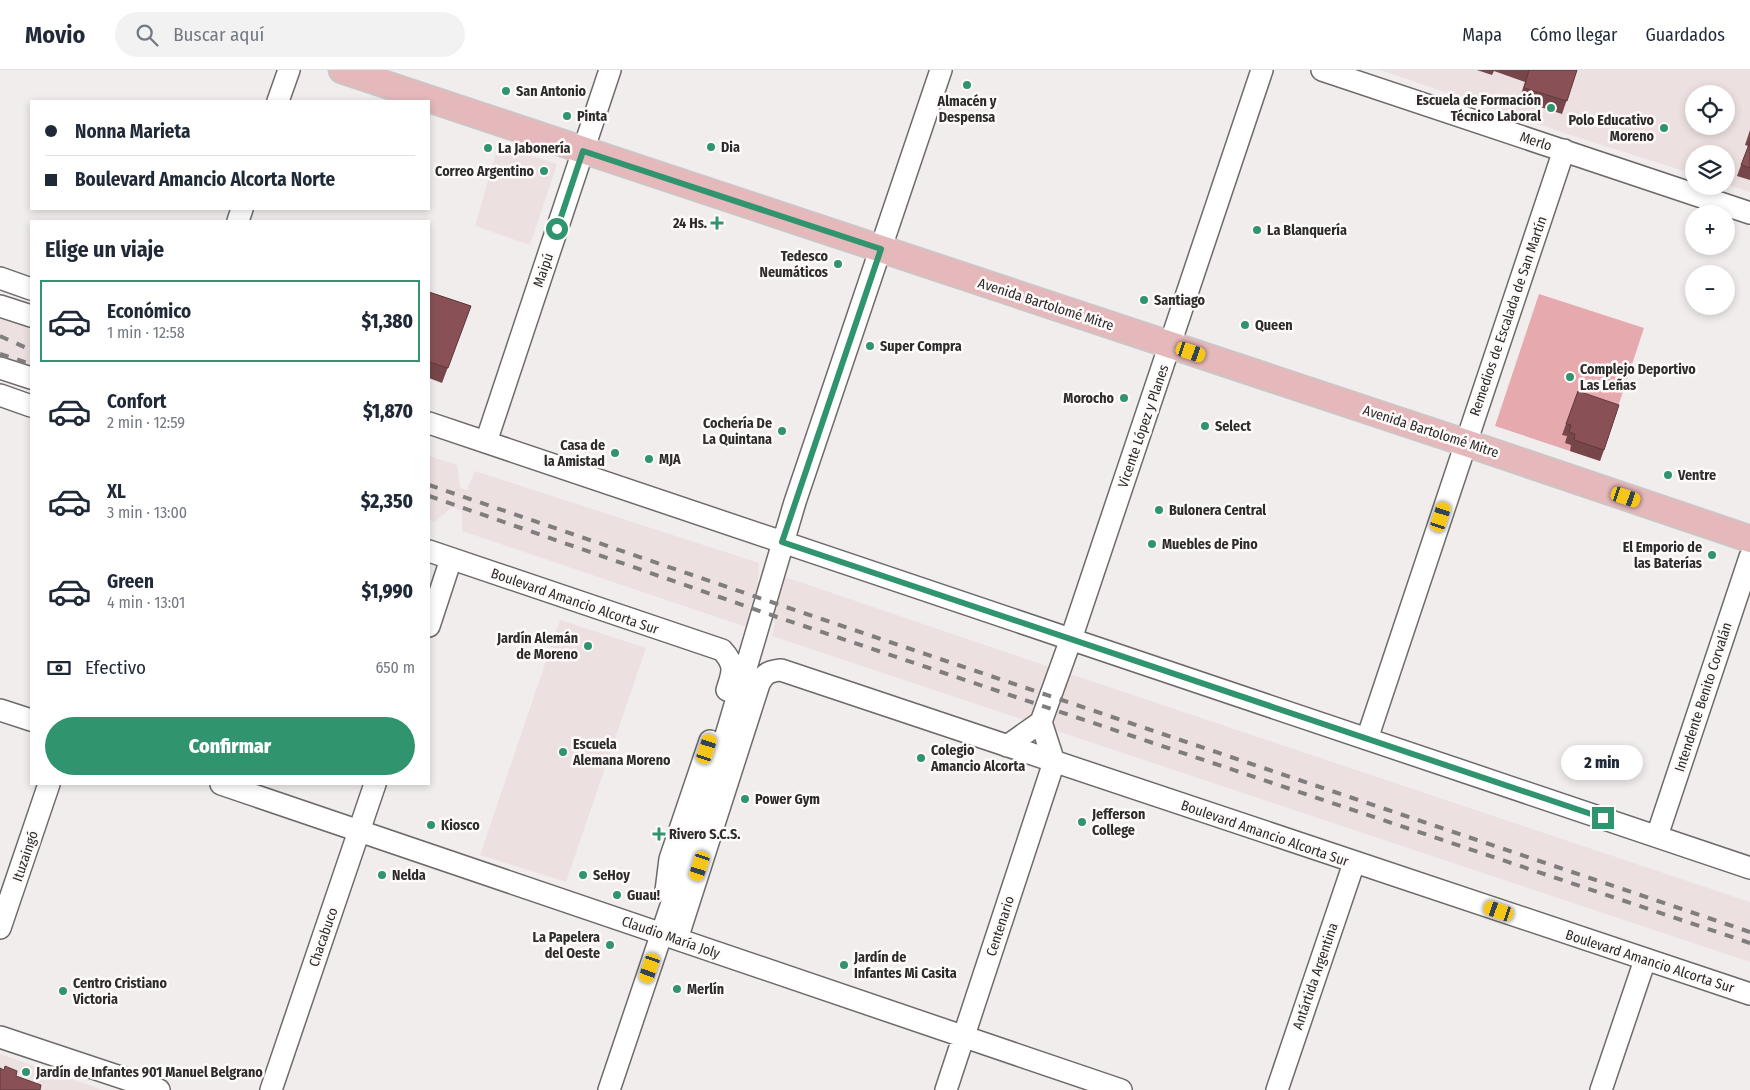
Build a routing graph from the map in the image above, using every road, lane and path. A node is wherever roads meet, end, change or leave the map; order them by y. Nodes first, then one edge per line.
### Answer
1 (288, 70) edge
2 (342, 70) edge
3 (610, 70) edge
4 (941, 70) edge
5 (1262, 70) edge
6 (1322, 70) edge
7 (278, 100) edge
8 (1564, 150) junction
9 (583, 151) junction
10 (1750, 213) edge
11 (881, 249) junction
12 (0, 278) edge
13 (30, 289) edge
14 (0, 306) edge
15 (30, 316) edge
16 (1170, 345) junction
17 (0, 368) edge
18 (30, 378) edge
19 (0, 395) edge
20 (30, 406) edge
21 (430, 423) edge
22 (486, 442) junction
23 (1466, 443) junction
24 (1750, 539) edge
25 (782, 542) junction
26 (430, 551) edge
27 (1750, 557) edge
28 (452, 559) junction
29 (430, 623) edge
30 (1071, 640) junction
31 (0, 710) edge
32 (30, 720) edge
33 (1041, 722) junction
34 (1367, 739) junction
35 (1007, 746) junction
36 (1054, 762) junction
37 (49, 785) edge
38 (223, 785) edge
39 (375, 785) edge
40 (359, 830) junction
41 (1657, 836) junction
42 (1354, 863) junction
43 (1750, 868) edge
44 (0, 928) edge
45 (669, 936) junction
46 (1645, 960) junction
47 (1750, 994) edge
48 (0, 1037) edge
49 (963, 1037) junction
50 (159, 1090) edge
51 (271, 1090) edge
52 (609, 1090) edge
53 (946, 1090) edge
54 (1120, 1090) edge
55 (1277, 1090) edge
56 (1601, 1090) edge

1 - 7 street
2 - 9 main road, Avenida Bartolomé Mitre
3 - 9 street, Maipú
4 - 11 street
5 - 16 street, Vicente López y Planes
6 - 8 street, Merlo
8 - 10 street, Merlo
8 - 23 street, Remedios de Escalada de San Martín
9 - 11 main road, Avenida Bartolomé Mitre
9 - 22 street, Maipú
11 - 16 main road, Avenida Bartolomé Mitre
11 - 25 street
12 - 13 street
14 - 15 street
16 - 23 main road, Avenida Bartolomé Mitre
16 - 30 street, Vicente López y Planes
17 - 18 street
19 - 20 street
21 - 22 street
22 - 25 street
23 - 24 main road, Avenida Bartolomé Mitre
23 - 34 street, Remedios de Escalada de San Martín
25 - 30 street
25 - 45 street
26 - 28 street, Boulevard Amancio Alcorta Sur
27 - 41 street, Intendente Benito Corvalán
28 - 29 street
28 - 45 street, Boulevard Amancio Alcorta Sur
30 - 33 street, Vicente López y Planes
30 - 34 street
31 - 32 street
33 - 35 street
33 - 36 street
34 - 41 street
35 - 36 street, Boulevard Amancio Alcorta Sur
35 - 45 street, Boulevard Amancio Alcorta Sur
36 - 42 street, Boulevard Amancio Alcorta Sur
36 - 49 street, Centenario
37 - 44 street, Ituzaingó
38 - 40 street, Claudio María Joly
39 - 40 street, Chacabuco
40 - 45 street, Claudio María Joly
40 - 51 street, Chacabuco
41 - 43 street
42 - 46 street, Boulevard Amancio Alcorta Sur
42 - 55 street, Antártida Argentina
45 - 49 street, Claudio María Joly
45 - 52 street
46 - 47 street, Boulevard Amancio Alcorta Sur
46 - 56 street
48 - 50 street
49 - 53 street, Centenario
49 - 54 street, Claudio María Joly

